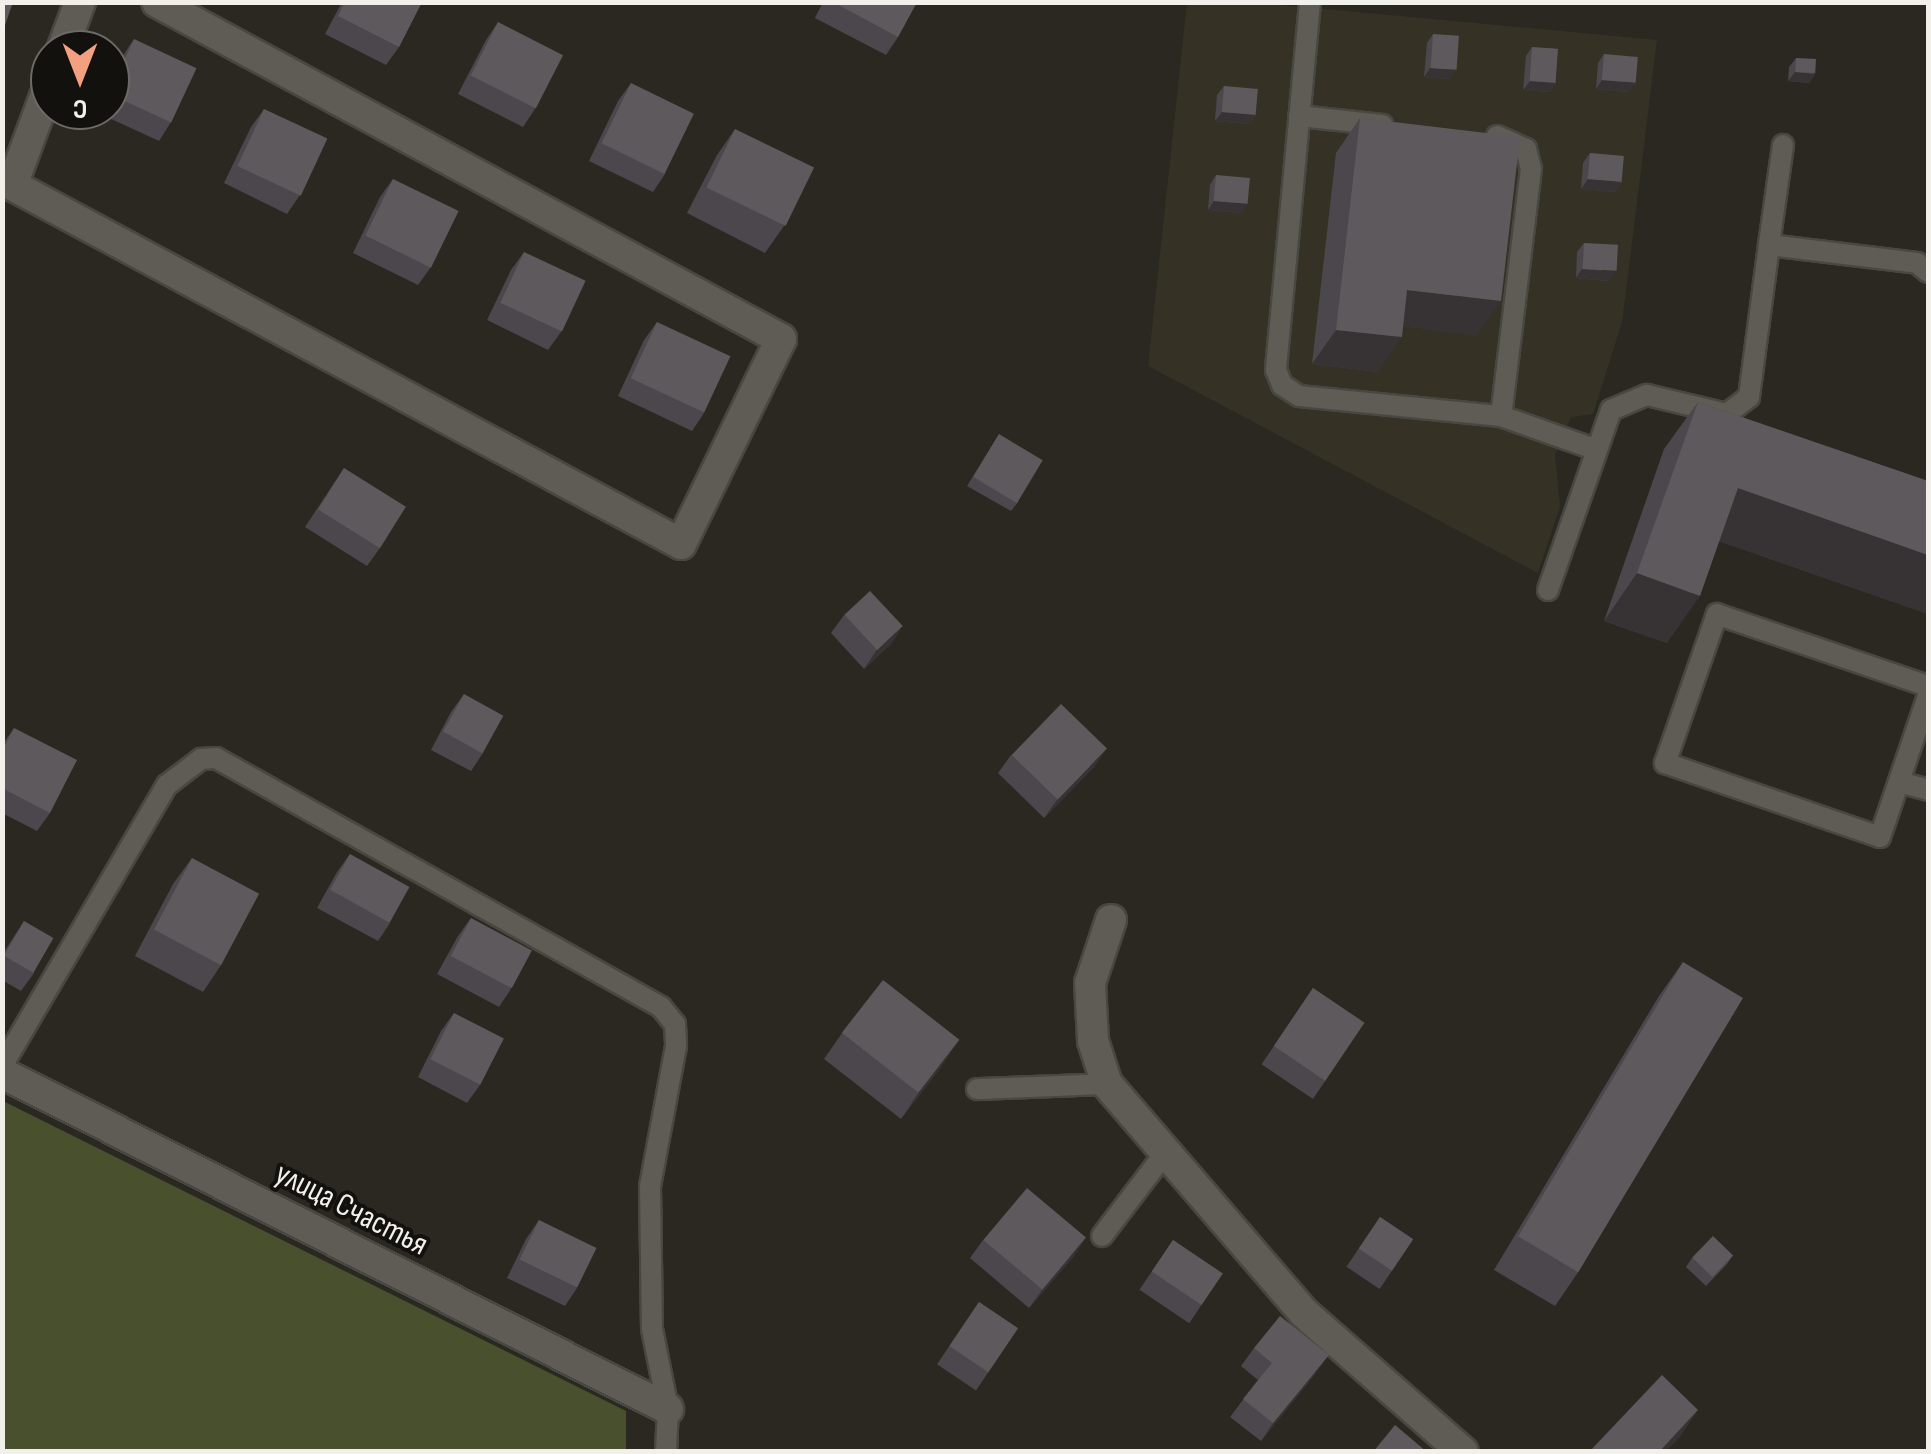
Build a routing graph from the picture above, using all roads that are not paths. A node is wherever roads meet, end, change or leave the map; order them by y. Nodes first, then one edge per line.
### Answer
1 (80, 2) edge
2 (157, 2) edge
3 (1310, 2) edge
4 (70, 30) edge
5 (1299, 116) junction
6 (1408, 127) edge
7 (32, 130) edge
8 (1480, 134) edge
9 (1783, 145) dead end
10 (1769, 245) junction
11 (1928, 272) edge
12 (1501, 416) junction
13 (1594, 449) junction
14 (1548, 590) dead end
15 (1928, 686) edge
16 (1928, 696) edge
17 (1899, 782) junction
18 (1928, 790) edge
19 (1112, 920) dead end
20 (2, 1070) edge
21 (1107, 1084) junction
22 (977, 1089) dead end
23 (1165, 1154) junction
24 (1102, 1236) dead end
25 (668, 1409) junction
26 (666, 1452) edge
27 (1464, 1452) edge

1 - 4 street
2 - 7 street
3 - 5 lane
5 - 6 lane
5 - 12 lane
8 - 12 lane
9 - 10 lane
10 - 11 lane
10 - 13 lane
12 - 13 lane
13 - 14 lane
15 - 17 lane
16 - 17 lane
17 - 18 lane
19 - 21 street
20 - 25 street, улица Счастья
20 - 25 lane
21 - 22 lane
21 - 23 street
23 - 24 lane
23 - 27 street
25 - 26 lane

